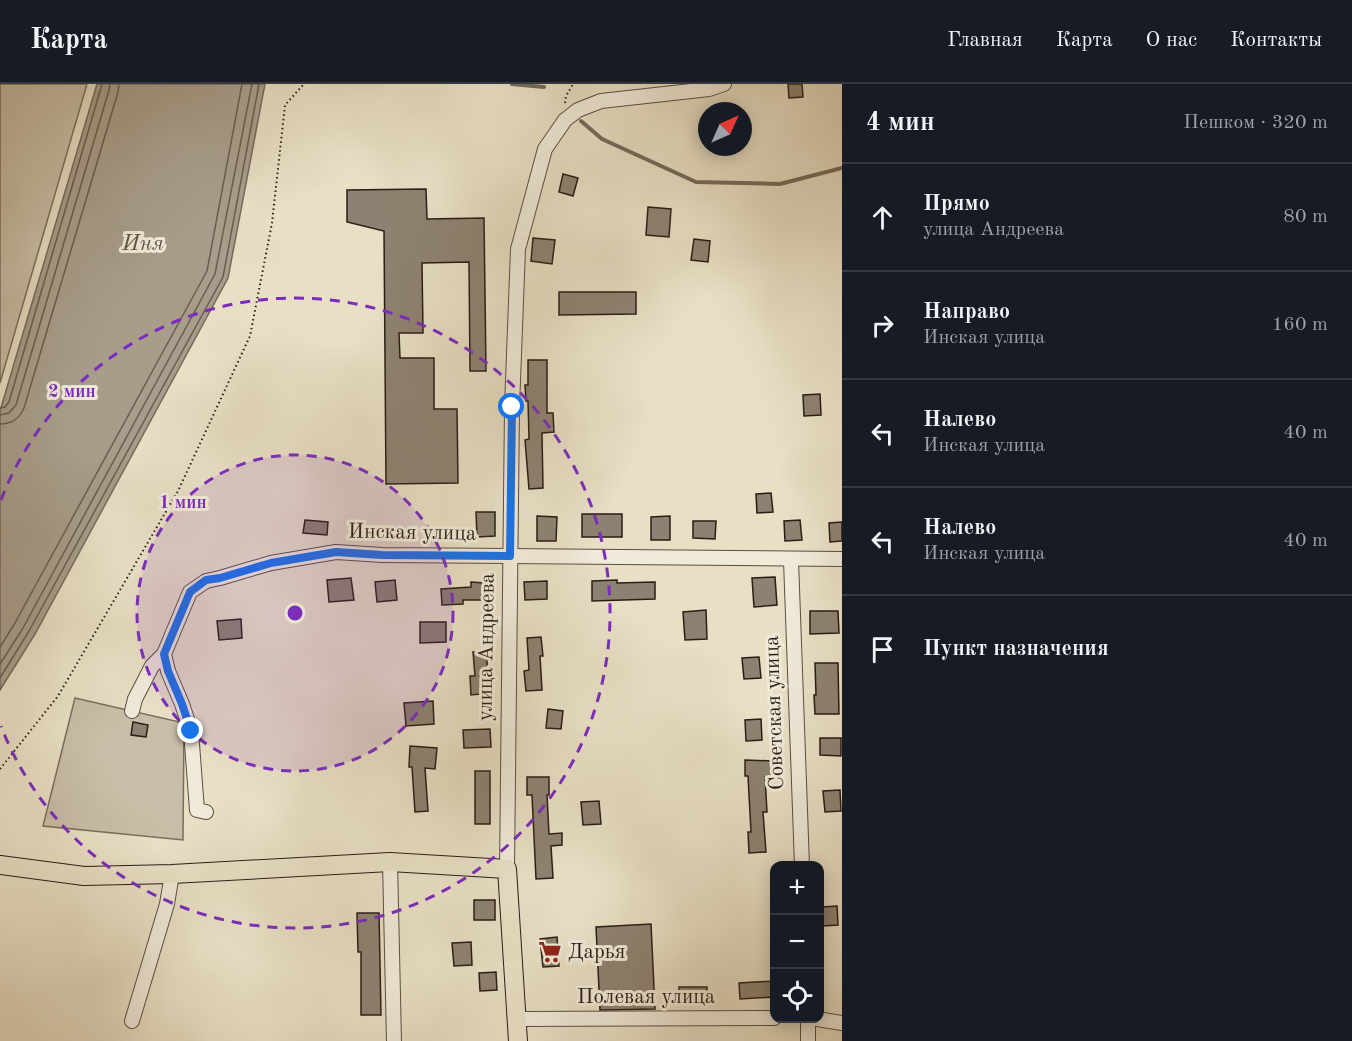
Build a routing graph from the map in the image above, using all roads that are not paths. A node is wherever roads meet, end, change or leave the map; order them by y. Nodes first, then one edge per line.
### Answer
1 (724, 84) edge
2 (510, 556) junction
3 (842, 559) edge
4 (791, 560) junction
5 (164, 654) junction
6 (132, 711) dead end
7 (206, 812) dead end
8 (802, 861) edge
9 (390, 862) junction
10 (3, 866) edge
11 (507, 869) junction
12 (172, 874) junction
13 (770, 1018) edge
14 (517, 1019) junction
15 (824, 1020) edge
16 (132, 1021) dead end
17 (810, 1023) edge
18 (842, 1023) edge
19 (394, 1041) edge
20 (519, 1041) edge
21 (808, 1041) edge

1 - 2 street, улица Андреева
2 - 4 street, Инская улица
2 - 5 street, Инская улица
2 - 11 street, улица Андреева
3 - 4 street, Инская улица
4 - 8 street, Советская улица
5 - 6 street, Инская улица
5 - 7 street
9 - 11 main road
9 - 12 main road
9 - 19 street
10 - 12 main road
11 - 14 main road, улица Андреева
12 - 16 street
13 - 14 street, Полевая улица
14 - 20 main road, улица Андреева
15 - 18 street
17 - 21 street

